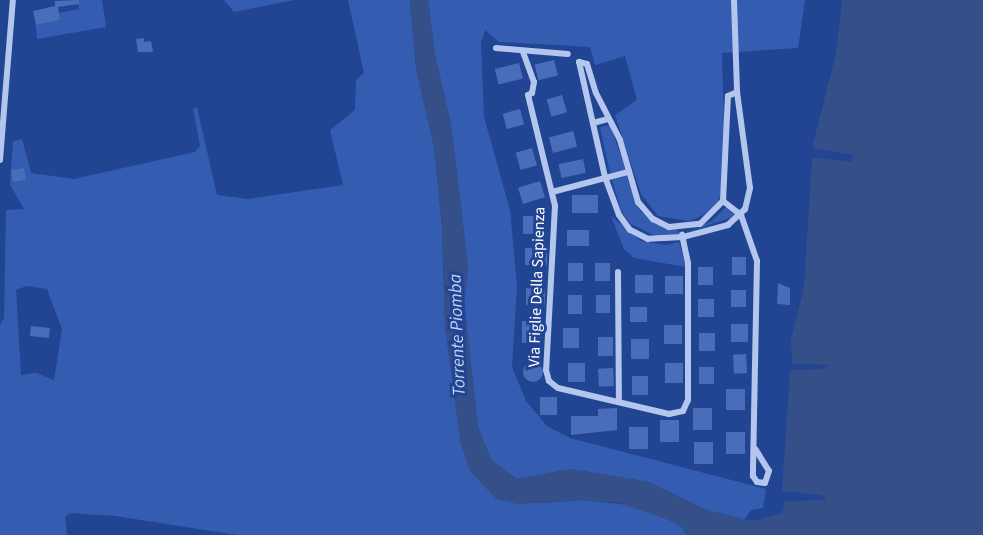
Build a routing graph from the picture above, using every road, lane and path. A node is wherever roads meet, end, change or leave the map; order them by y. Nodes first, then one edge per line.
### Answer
1 (734, 0) edge
2 (13, 3) edge
3 (496, 48) dead end
4 (523, 52) junction
5 (568, 54) dead end
6 (736, 92) junction
7 (609, 118) junction
8 (593, 123) junction
9 (0, 160) edge
10 (628, 172) junction
11 (605, 177) junction
12 (552, 192) junction
13 (723, 201) junction
14 (741, 215) junction
15 (679, 228) junction
16 (683, 237) junction
17 (618, 272) dead end
18 (619, 402) junction
19 (755, 449) junction

1 - 6 street
2 - 9 street
3 - 4 street
4 - 5 street
4 - 12 street, Via Figlie Della Sapienza
6 - 13 street
6 - 14 street
7 - 8 street
7 - 8 street
7 - 10 street
8 - 11 street
10 - 11 street, Via Figlie Della Sapienza
10 - 15 street
11 - 12 street, Via Figlie Della Sapienza
11 - 16 street
12 - 18 street, Via Figlie Della Sapienza
13 - 14 street
13 - 15 street
14 - 16 street
14 - 19 street
15 - 16 street
16 - 18 street, Via Figlie Della Sapienza
17 - 18 street
19 - 19 street

